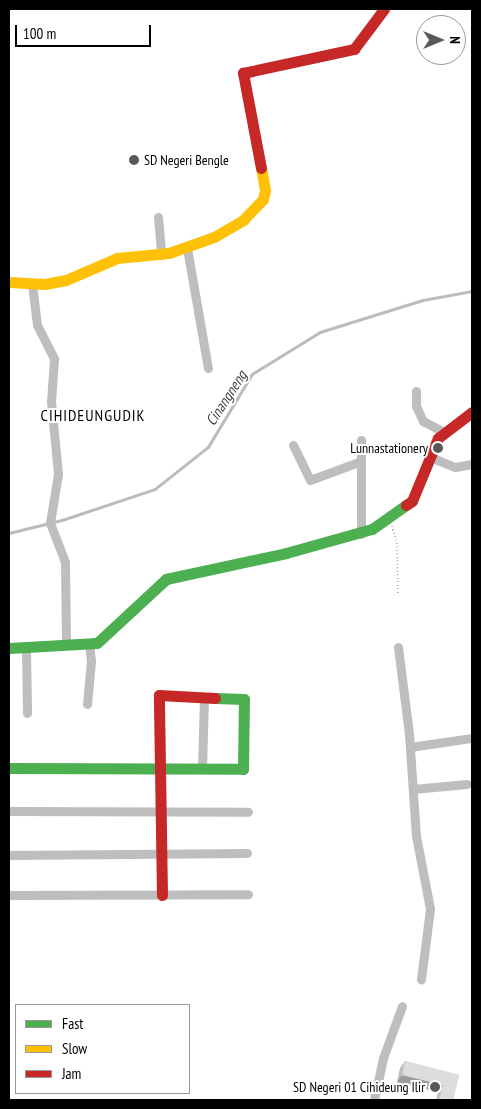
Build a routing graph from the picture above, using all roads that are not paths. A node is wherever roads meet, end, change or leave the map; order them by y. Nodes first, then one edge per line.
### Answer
1 (380, 13) edge
2 (158, 217) dead end
3 (187, 248) junction
4 (161, 255) junction
5 (9, 282) edge
6 (32, 284) junction
7 (208, 368) dead end
8 (416, 390) dead end
9 (472, 412) edge
10 (444, 432) junction
11 (361, 440) dead end
12 (293, 446) dead end
13 (430, 457) junction
14 (361, 461) junction
15 (472, 464) edge
16 (361, 534) junction
17 (66, 644) junction
18 (90, 644) junction
19 (398, 647) dead end
20 (9, 648) edge
21 (26, 648) junction
22 (204, 697) junction
23 (87, 704) dead end
24 (27, 714) dead end
25 (472, 738) edge
26 (410, 747) junction
27 (9, 768) edge
28 (160, 768) junction
29 (202, 768) junction
30 (467, 784) dead end
31 (413, 789) junction
32 (9, 811) edge
33 (161, 812) junction
34 (248, 812) dead end
35 (160, 852) junction
36 (246, 853) dead end
37 (9, 855) edge
38 (248, 894) dead end
39 (9, 895) edge
40 (162, 895) junction
41 (421, 979) dead end
42 (402, 1006) dead end
43 (374, 1100) edge

1 - 3 street
2 - 4 street
3 - 4 street
3 - 7 street
4 - 6 street
5 - 6 street
6 - 17 street
8 - 10 street
9 - 10 street
10 - 13 street
11 - 14 street
12 - 14 street
13 - 15 street
13 - 16 street
14 - 16 street
16 - 18 street
17 - 18 street
17 - 21 street
18 - 23 street
19 - 26 street
20 - 21 street
21 - 24 street
22 - 28 street
22 - 29 street
22 - 29 street
25 - 26 street
26 - 31 street
27 - 28 street
28 - 29 street
28 - 33 street
30 - 31 street
31 - 41 street
32 - 33 street
33 - 34 street
33 - 35 street
35 - 36 street
35 - 37 street
35 - 40 street
38 - 40 street
39 - 40 street
42 - 43 street

